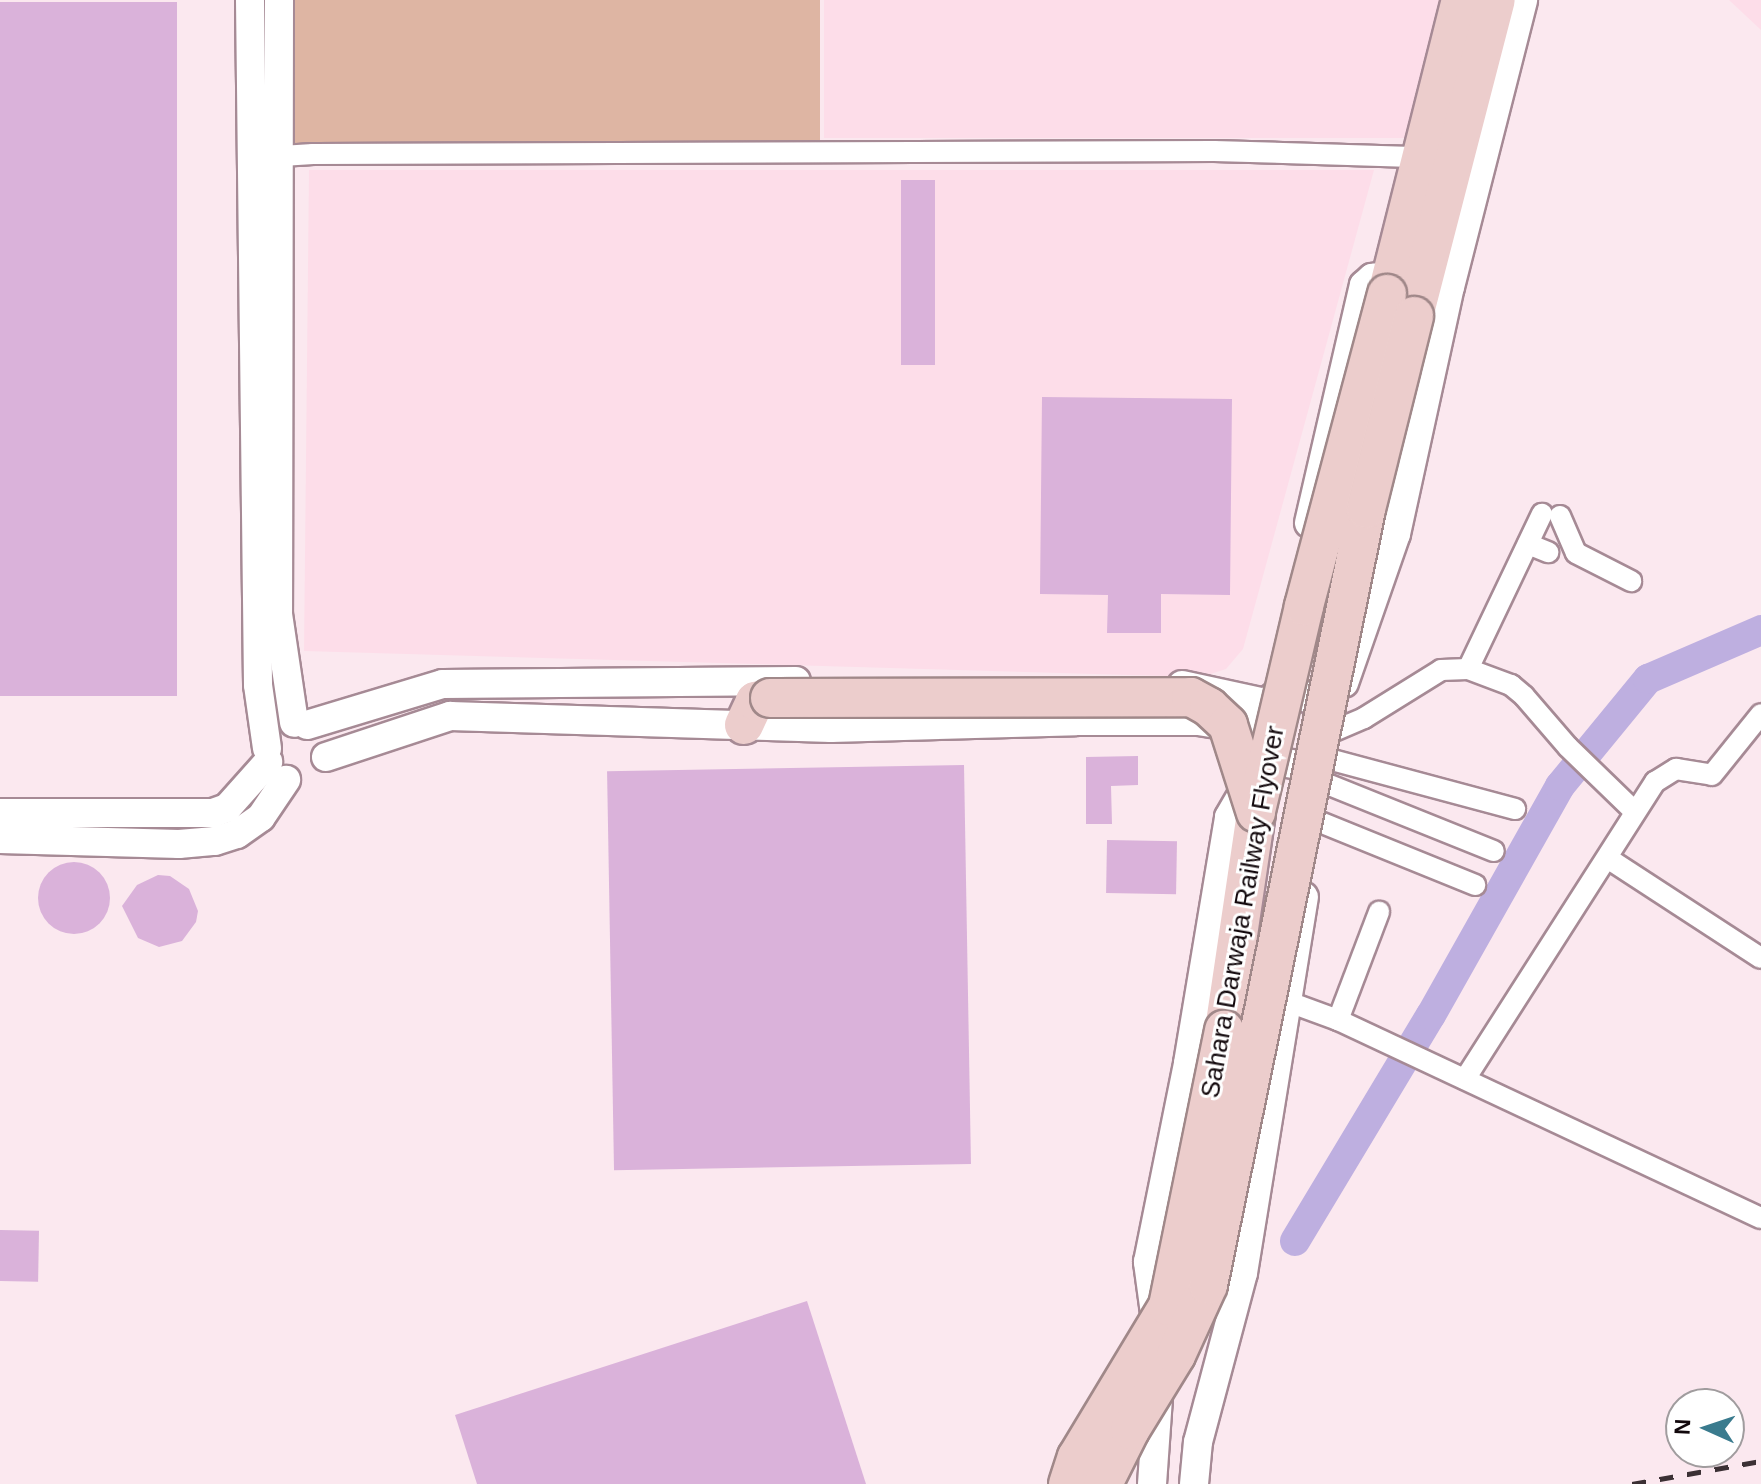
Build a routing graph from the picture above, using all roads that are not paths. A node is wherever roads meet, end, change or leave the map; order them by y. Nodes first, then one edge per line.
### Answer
1 (250, 0) edge
2 (279, 0) edge
3 (1461, 0) edge
4 (1496, 0) edge
5 (1523, 0) edge
6 (264, 157) junction
7 (1421, 157) junction
8 (1413, 291) junction
9 (1528, 544) junction
10 (1548, 552) dead end
11 (1631, 581) dead end
12 (1468, 669) junction
13 (1270, 700) junction
14 (1761, 715) edge
15 (301, 724) junction
16 (744, 725) junction
17 (1249, 737) junction
18 (1323, 748) junction
19 (326, 757) junction
20 (274, 763) junction
21 (1515, 809) dead end
22 (1634, 811) junction
23 (0, 813) edge
24 (1256, 813) junction
25 (1315, 820) junction
26 (0, 839) edge
27 (1494, 851) dead end
28 (1609, 859) junction
29 (1475, 885) dead end
30 (1379, 912) dead end
31 (1761, 958) edge
32 (1289, 1002) junction
33 (1338, 1020) junction
34 (1465, 1079) junction
35 (1761, 1218) edge
36 (1155, 1315) junction
37 (1221, 1347) junction
38 (1068, 1484) edge
39 (1103, 1484) edge
40 (1152, 1484) edge
41 (1194, 1484) edge

1 - 6 street
2 - 6 street
3 - 7 highway
4 - 8 highway
5 - 8 street
6 - 7 street
6 - 15 street
6 - 20 street
7 - 8 highway
8 - 13 street
8 - 18 street
8 - 24 highway, Sahara Darwaja Railway Flyover, bridge
8 - 39 highway, Sahara Darwaja Railway Flyover, bridge
9 - 10 street
9 - 11 street
9 - 12 street
12 - 18 street
12 - 22 street
13 - 15 street
13 - 17 street
13 - 18 street
14 - 22 street
15 - 19 street
15 - 20 street
16 - 17 street
16 - 17 highway, bridge
16 - 19 street
17 - 18 street
17 - 24 highway, bridge
17 - 36 street
18 - 21 street
18 - 25 street
18 - 27 street
19 - 20 street
20 - 23 street
20 - 26 street
22 - 28 street
24 - 38 highway, Sahara Darwaja Railway Flyover, bridge
25 - 29 street
25 - 32 street
28 - 31 street
28 - 34 street
30 - 33 street
32 - 33 street
32 - 37 street
33 - 34 street
34 - 35 street
36 - 37 street
36 - 40 street
37 - 41 street

